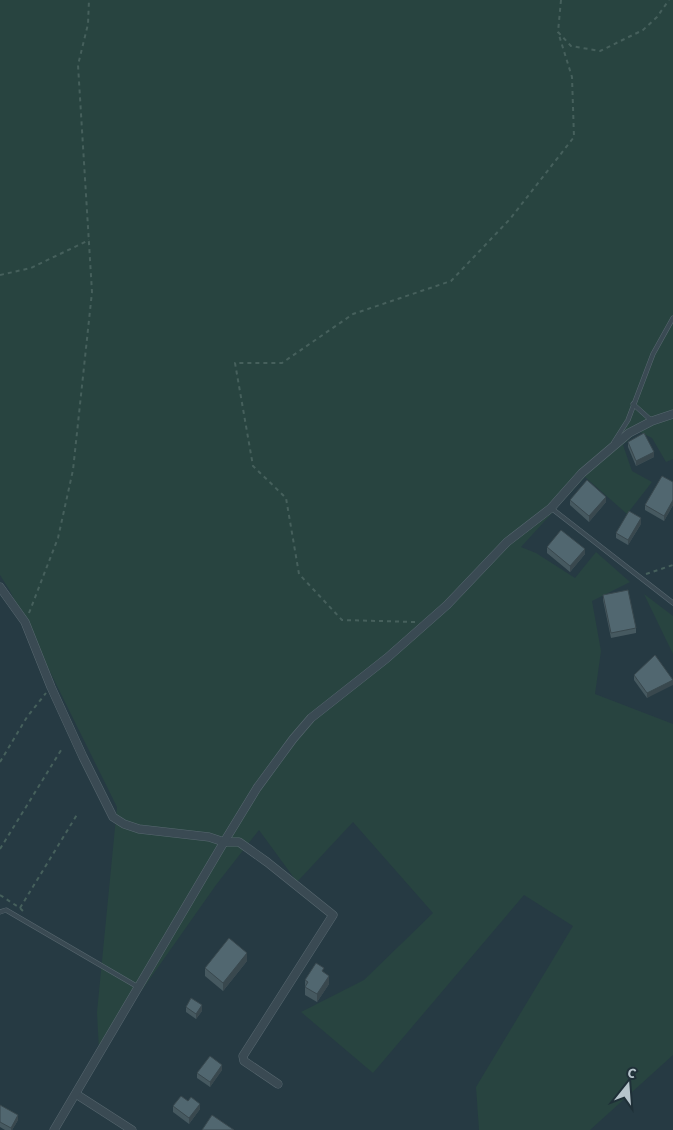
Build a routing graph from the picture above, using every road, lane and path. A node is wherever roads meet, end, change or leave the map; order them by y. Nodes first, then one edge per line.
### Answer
1 (89, 0) edge
2 (561, 0) edge
3 (670, 0) edge
4 (558, 32) junction
5 (89, 240) junction
6 (0, 275) edge
7 (673, 318) edge
8 (633, 404) junction
9 (673, 414) edge
10 (652, 421) junction
11 (610, 449) junction
12 (551, 508) junction
13 (673, 565) edge
14 (639, 577) junction
15 (0, 587) edge
16 (673, 603) edge
17 (26, 622) junction
18 (420, 622) dead end
19 (51, 687) junction
20 (63, 747) dead end
21 (0, 762) edge
22 (78, 813) dead end
23 (224, 842) junction
24 (0, 849) edge
25 (20, 908) dead end
26 (0, 912) edge
27 (138, 987) junction
28 (278, 1084) dead end
29 (76, 1094) junction
30 (54, 1130) edge
31 (132, 1130) edge

1 - 5 path
2 - 4 path
3 - 4 path
4 - 18 path
5 - 6 path
5 - 17 path
7 - 8 lane
8 - 10 lane
8 - 11 lane
9 - 10 street
10 - 11 street
11 - 12 street
12 - 14 lane
12 - 23 street
13 - 14 path
14 - 16 lane
15 - 17 street
17 - 19 street
19 - 21 path
19 - 23 street
20 - 24 path
22 - 25 path
23 - 27 street
23 - 28 street
26 - 27 lane
27 - 29 street
29 - 30 street
29 - 31 street

